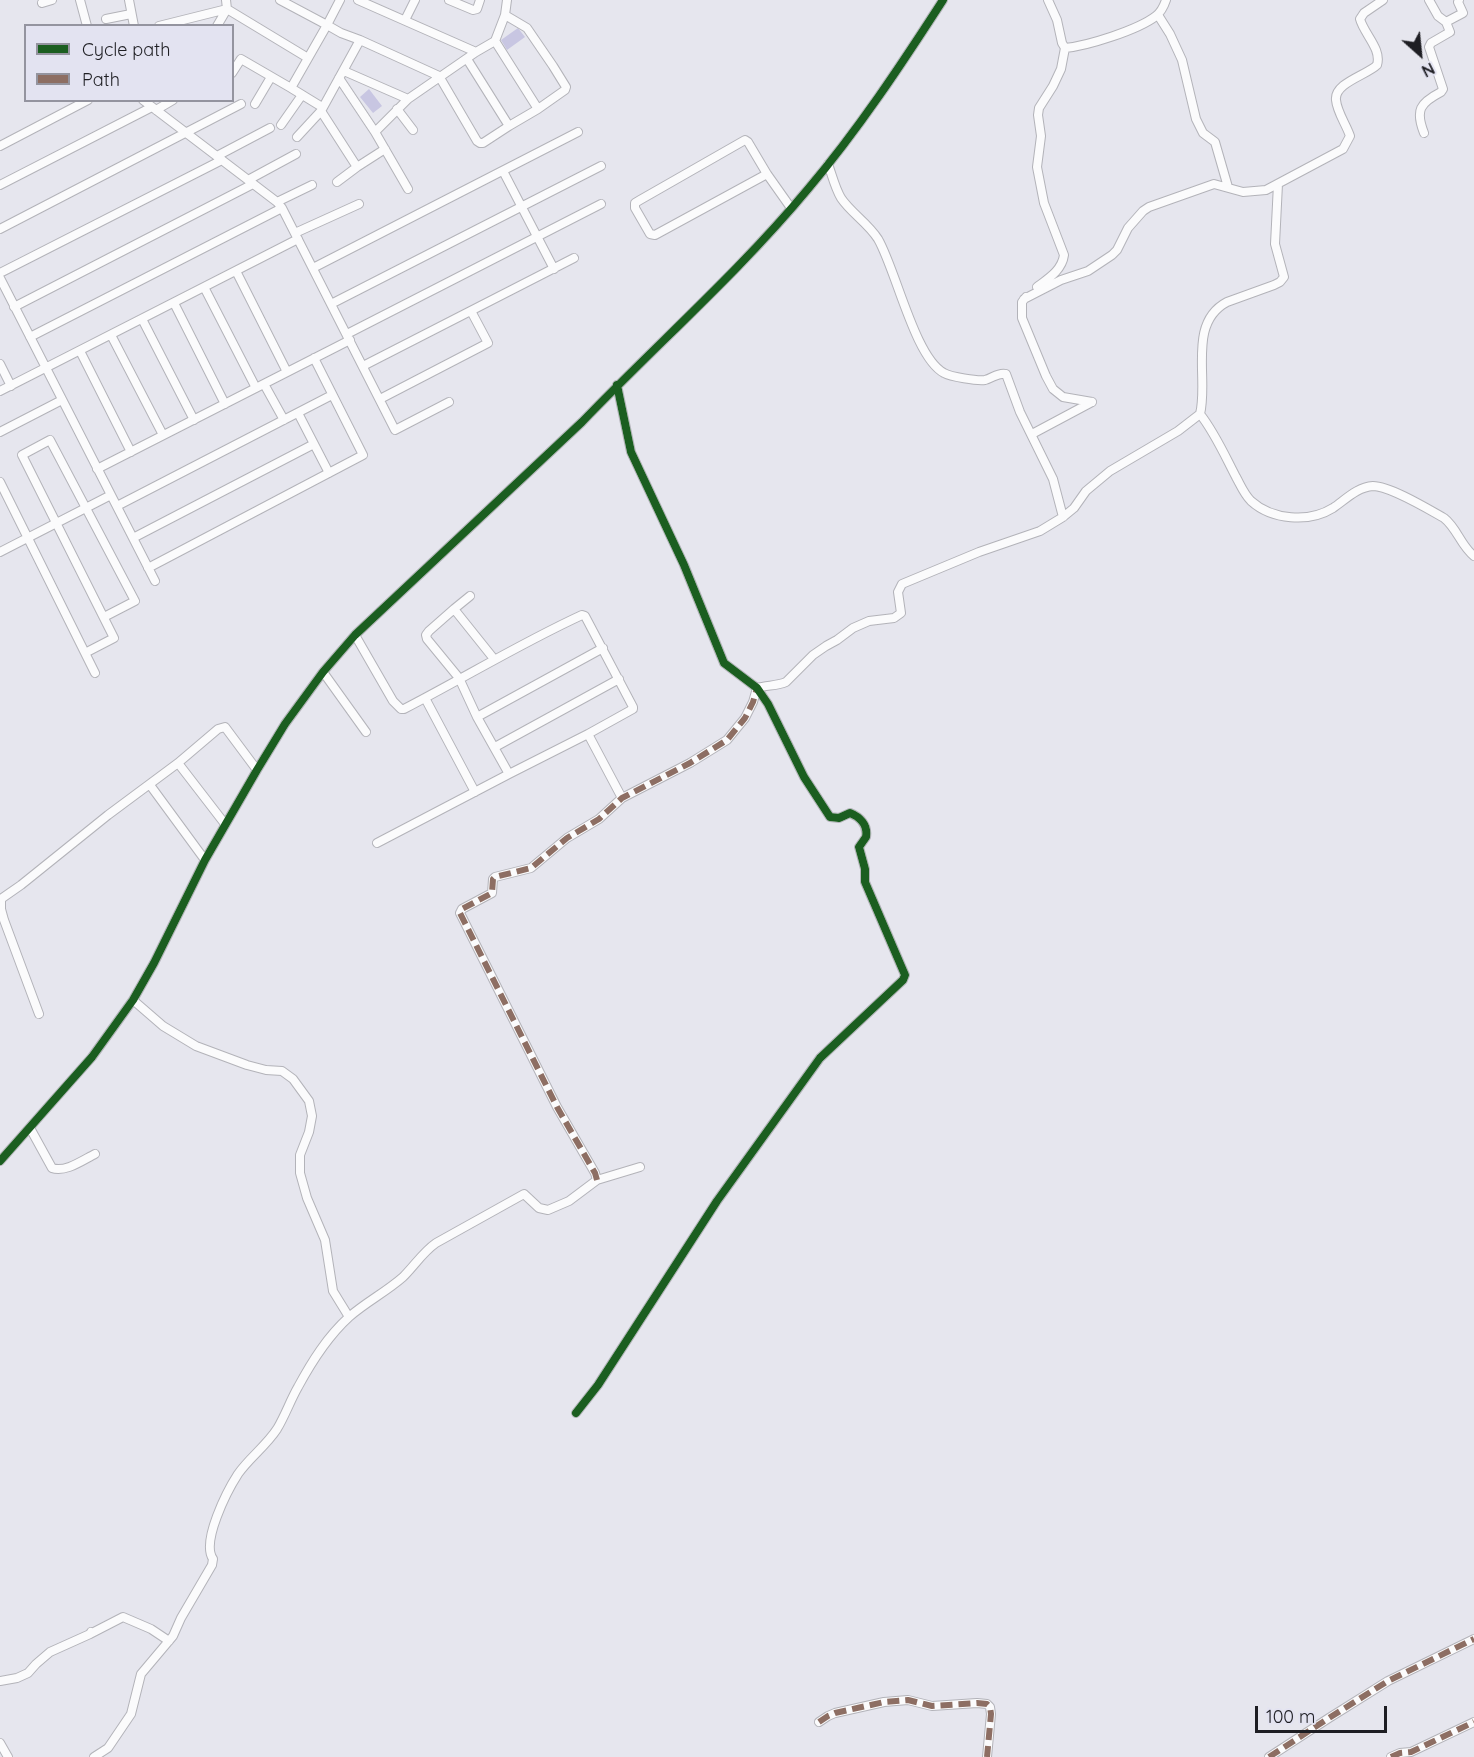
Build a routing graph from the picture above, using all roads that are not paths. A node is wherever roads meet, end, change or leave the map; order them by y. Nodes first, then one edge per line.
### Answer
1 (52, 0) edge
2 (80, 0) edge
3 (129, 0) edge
4 (226, 0) edge
5 (280, 0) edge
6 (340, 0) edge
7 (358, 0) edge
8 (415, 0) edge
9 (449, 0) edge
10 (480, 0) edge
11 (507, 0) edge
12 (944, 0) edge
13 (1048, 0) edge
14 (1166, 0) edge
15 (1383, 0) edge
16 (1429, 0) edge
17 (1459, 0) edge
18 (461, 2) edge
19 (42, 3) dead end
20 (227, 9) junction
21 (131, 14) junction
22 (505, 15) junction
23 (1158, 15) junction
24 (106, 20) dead end
25 (405, 20) junction
26 (1446, 22) junction
27 (86, 24) edge
28 (134, 24) edge
29 (167, 24) edge
30 (218, 24) edge
31 (327, 25) junction
32 (360, 40) junction
33 (495, 41) junction
34 (1065, 48) junction
35 (476, 52) junction
36 (308, 58) junction
37 (467, 59) junction
38 (234, 70) edge
39 (342, 74) junction
40 (439, 76) junction
41 (271, 77) junction
42 (291, 88) junction
43 (302, 95) junction
44 (408, 99) junction
45 (84, 102) edge
46 (145, 102) edge
47 (169, 102) edge
48 (241, 104) dead end
49 (255, 104) dead end
50 (154, 109) junction
51 (322, 109) junction
52 (398, 109) junction
53 (538, 109) junction
54 (281, 125) dead end
55 (509, 126) junction
56 (270, 128) dead end
57 (413, 130) dead end
58 (375, 132) junction
59 (578, 132) dead end
60 (186, 134) junction
61 (1424, 134) dead end
62 (297, 137) dead end
63 (0, 146) edge
64 (385, 149) junction
65 (297, 154) dead end
66 (220, 158) junction
67 (828, 164) junction
68 (601, 166) dead end
69 (357, 167) junction
70 (503, 171) junction
71 (767, 174) junction
72 (251, 182) junction
73 (337, 182) dead end
74 (1278, 184) junction
75 (0, 185) edge
76 (312, 185) dead end
77 (1228, 187) junction
78 (408, 189) dead end
79 (358, 204) dead end
80 (601, 204) dead end
81 (280, 205) junction
82 (522, 206) junction
83 (791, 208) junction
84 (0, 229) edge
85 (296, 236) junction
86 (537, 237) junction
87 (574, 258) dead end
88 (313, 268) junction
89 (554, 269) junction
90 (236, 271) junction
91 (0, 273) edge
92 (0, 278) edge
93 (204, 287) junction
94 (1024, 298) junction
95 (174, 303) junction
96 (331, 304) junction
97 (14, 306) junction
98 (471, 311) junction
99 (142, 319) junction
100 (111, 334) junction
101 (30, 337) junction
102 (348, 337) junction
103 (80, 351) junction
104 (314, 358) junction
105 (0, 364) edge
106 (363, 366) junction
107 (46, 368) junction
108 (287, 372) junction
109 (264, 384) junction
110 (617, 385) junction
111 (11, 386) junction
112 (256, 388) junction
113 (0, 392) edge
114 (332, 395) junction
115 (380, 399) junction
116 (62, 400) junction
117 (450, 402) dead end
118 (225, 404) junction
119 (298, 413) junction
120 (1200, 414) junction
121 (194, 420) junction
122 (284, 420) junction
123 (0, 432) edge
124 (1032, 434) junction
125 (163, 435) junction
126 (314, 444) junction
127 (131, 452) junction
128 (98, 469) junction
129 (330, 473) junction
130 (0, 482) edge
131 (111, 495) junction
132 (117, 506) junction
133 (86, 508) junction
134 (1063, 517) junction
135 (57, 523) junction
136 (28, 538) junction
137 (133, 538) junction
138 (0, 552) edge
139 (1474, 556) edge
140 (148, 567) junction
141 (155, 581) dead end
142 (470, 596) dead end
143 (454, 609) junction
144 (104, 617) junction
145 (355, 635) junction
146 (603, 648) junction
147 (85, 653) junction
148 (494, 659) junction
149 (322, 672) junction
150 (95, 673) dead end
151 (459, 678) junction
152 (620, 678) junction
153 (757, 688) junction
154 (425, 698) junction
155 (477, 717) junction
156 (366, 732) dead end
157 (588, 734) junction
158 (495, 747) junction
159 (178, 763) junction
160 (257, 770) junction
161 (509, 774) junction
162 (150, 785) junction
163 (475, 792) junction
164 (622, 798) junction
165 (225, 824) junction
166 (377, 843) dead end
167 (205, 860) junction
168 (0, 899) edge
169 (133, 1000) junction
170 (39, 1014) dead end
171 (30, 1128) junction
172 (95, 1154) dead end
173 (0, 1161) edge
174 (640, 1167) dead end
175 (597, 1180) junction
176 (349, 1317) junction
177 (576, 1413) dead end
178 (1474, 1639) edge
179 (169, 1641) junction
180 (0, 1681) edge
181 (819, 1722) dead end
182 (1474, 1722) edge
183 (0, 1743) edge
184 (1412, 1755) edge
185 (8, 1757) edge
186 (94, 1757) edge
187 (987, 1757) edge
188 (1269, 1757) edge
189 (1391, 1757) edge

1 - 19 street
2 - 27 street
3 - 21 street
4 - 20 street
5 - 31 street
6 - 31 street
7 - 25 street
8 - 25 street
9 - 18 street
10 - 18 street
11 - 22 street
12 - 67 street
13 - 34 street
14 - 23 street
15 - 74 street
16 - 26 street
17 - 26 street
20 - 29 street
20 - 30 street
20 - 36 street
21 - 24 street
21 - 28 street
22 - 33 street
22 - 53 street
23 - 34 street
23 - 77 street
25 - 35 street
26 - 61 street
31 - 32 street
31 - 36 street
32 - 39 street
32 - 40 street
33 - 35 street
33 - 53 street
34 - 94 street
35 - 37 street
36 - 42 street
37 - 40 street
37 - 55 street
38 - 41 street
39 - 44 street
39 - 51 street
39 - 58 street
40 - 44 street
40 - 55 street
41 - 42 street
41 - 49 street
42 - 43 street
43 - 51 street
43 - 54 street
44 - 52 street
45 - 63 street
46 - 50 street
47 - 50 street
48 - 60 street
50 - 60 street
50 - 75 street
51 - 62 street
51 - 69 street
52 - 57 street
52 - 58 street
53 - 55 street
56 - 66 street
58 - 64 street
59 - 70 street
60 - 66 street
60 - 84 street
64 - 69 street
64 - 78 street
65 - 72 street
66 - 72 street
66 - 91 street
67 - 83 street
67 - 124 street
68 - 82 street
69 - 73 street
70 - 82 street
70 - 88 street
71 - 71 street
71 - 83 street
72 - 81 street
72 - 97 street
74 - 77 street
74 - 120 street
76 - 81 street
77 - 94 street
79 - 85 street
80 - 86 street
81 - 85 street
81 - 101 street
82 - 86 street
82 - 96 street
83 - 110 street
85 - 88 street
85 - 90 street
86 - 89 street
86 - 102 street
87 - 89 street
88 - 96 street
89 - 98 street
90 - 93 street
90 - 108 street
92 - 97 street
93 - 95 street
93 - 112 street
94 - 124 street
95 - 99 street
95 - 118 street
96 - 102 street
97 - 101 street
98 - 106 street
98 - 115 street
99 - 100 street
99 - 121 street
100 - 103 street
100 - 125 street
101 - 107 street
102 - 104 street
102 - 106 street
103 - 107 street
103 - 127 street
104 - 108 street
104 - 114 street
105 - 111 street
106 - 115 street
107 - 111 street
107 - 116 street
108 - 109 street
109 - 112 street
109 - 122 street
110 - 145 street
110 - 153 street
111 - 113 street
112 - 118 street
114 - 119 street
114 - 129 street
115 - 117 street
116 - 123 street
116 - 128 street
118 - 121 street
119 - 122 street
119 - 126 street
120 - 134 street
120 - 139 street
121 - 125 street
122 - 132 street
124 - 134 street
125 - 127 street
126 - 129 street
126 - 137 street
127 - 128 street
128 - 131 street
129 - 140 street
130 - 136 street
131 - 132 street
131 - 133 street
132 - 137 street
133 - 135 street
133 - 135 street
133 - 144 street
134 - 153 street
135 - 136 street
135 - 144 street
136 - 138 street
136 - 147 street
137 - 140 street
140 - 141 street
142 - 143 street
143 - 148 street
143 - 151 street
144 - 147 street
145 - 149 street
145 - 154 street
146 - 148 street
146 - 152 street
146 - 155 street
147 - 150 street
148 - 151 street
149 - 156 street
149 - 160 street
151 - 154 street
151 - 155 street
152 - 157 street
152 - 158 street
153 - 164 street
153 - 177 street
154 - 163 street
155 - 158 street
157 - 161 street
157 - 164 street
158 - 161 street
159 - 160 street
159 - 162 street
159 - 165 street
160 - 165 street
161 - 163 street
162 - 167 street
162 - 168 street
163 - 166 street
164 - 175 street
165 - 167 street
167 - 169 street
168 - 170 street
169 - 171 street
169 - 176 street
171 - 172 street
171 - 173 street
174 - 175 street
175 - 176 street
176 - 179 street
178 - 188 street
179 - 180 street
179 - 186 street
181 - 187 street
182 - 184 street
183 - 185 street
184 - 189 street

